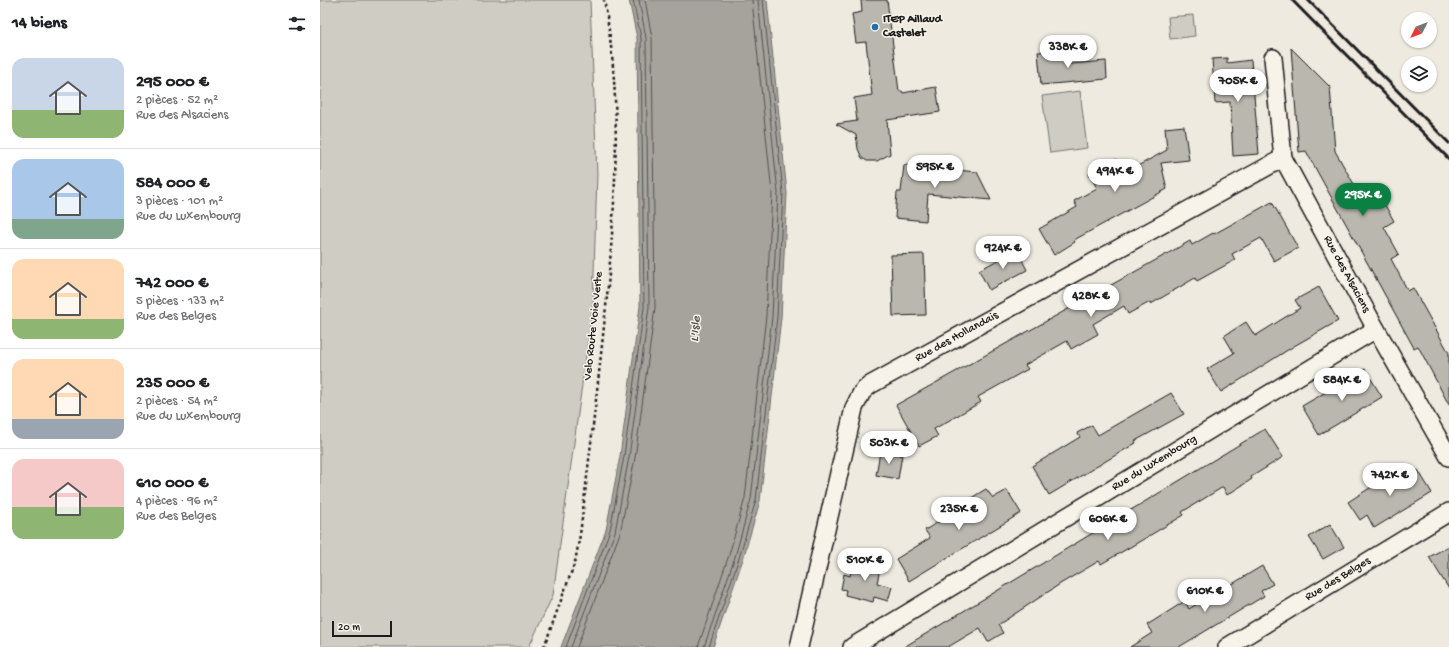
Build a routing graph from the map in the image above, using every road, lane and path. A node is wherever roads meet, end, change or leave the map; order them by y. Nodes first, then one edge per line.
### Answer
1 (604, 0) edge
2 (1273, 58) dead end
3 (1283, 158) junction
4 (1376, 329) junction
5 (1449, 457) edge
6 (1449, 512) edge
7 (544, 647) edge
8 (799, 647) edge
9 (852, 647) edge
10 (1227, 647) edge

1 - 7 path, Velo Route Voie Verte
2 - 3 street, Rue des Alsaciens
3 - 4 street, Rue des Alsaciens
3 - 8 street, Rue des Hollandais
4 - 5 street, Rue des Alsaciens
4 - 9 street, Rue du Luxembourg
6 - 10 street, Rue des Belges

